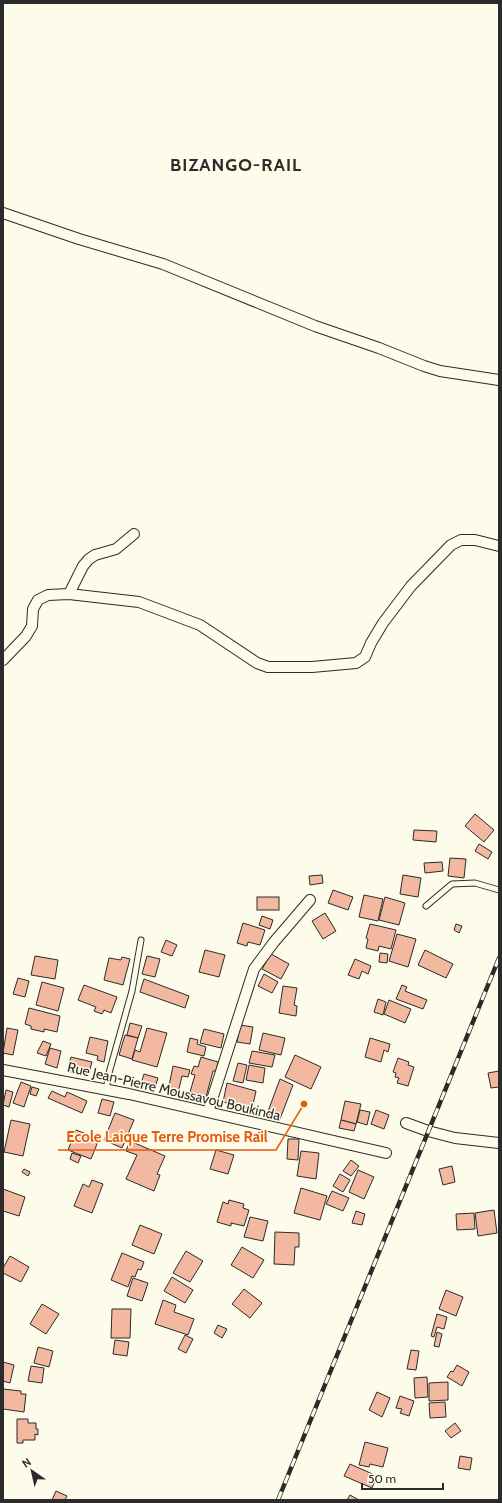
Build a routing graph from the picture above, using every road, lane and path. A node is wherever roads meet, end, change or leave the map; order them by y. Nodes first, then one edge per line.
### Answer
1 (3, 213) edge
2 (499, 380) edge
3 (134, 534) dead end
4 (499, 546) edge
5 (69, 594) junction
6 (3, 660) edge
7 (499, 890) edge
8 (310, 900) dead end
9 (426, 906) dead end
10 (141, 940) dead end
11 (3, 1070) edge
12 (106, 1090) junction
13 (208, 1112) junction
14 (406, 1123) dead end
15 (499, 1143) edge
16 (386, 1153) dead end

1 - 2 street
3 - 5 street
4 - 5 street
5 - 6 street
7 - 9 lane
8 - 13 street
10 - 12 lane
11 - 12 street, Rue Jean-Pierre Moussavou Boukinda
12 - 13 street, Rue Jean-Pierre Moussavou Boukinda
13 - 16 street, Rue Jean-Pierre Moussavou Boukinda
14 - 15 street

